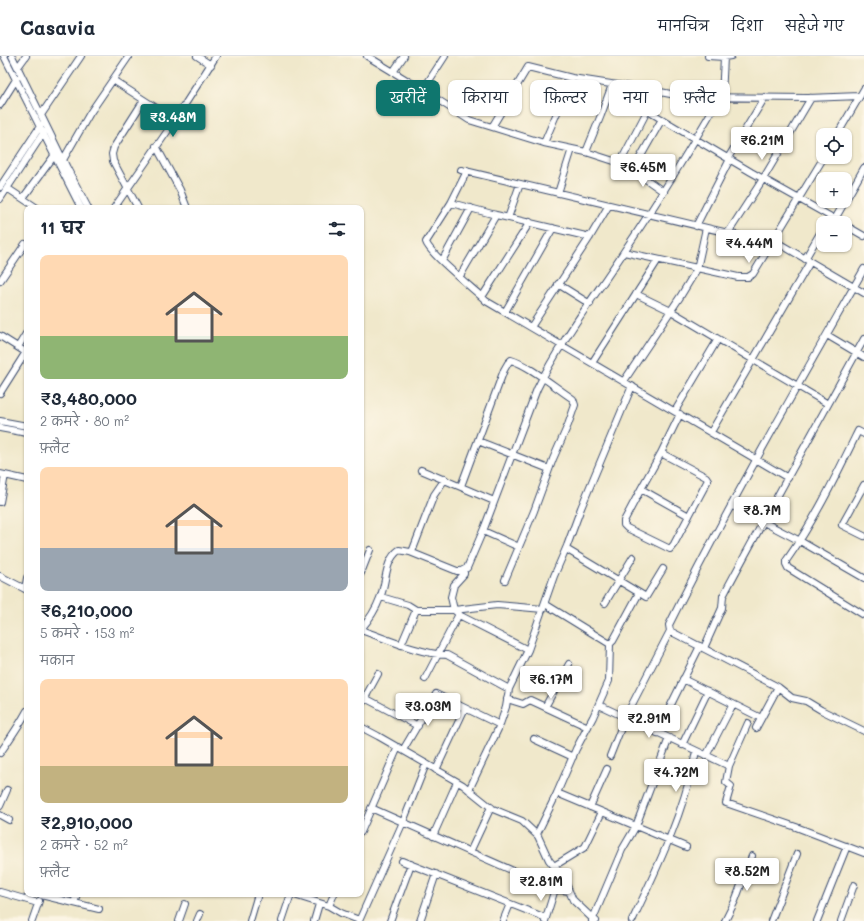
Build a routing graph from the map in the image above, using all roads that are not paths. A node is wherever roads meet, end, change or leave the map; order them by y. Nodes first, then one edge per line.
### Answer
1 (12, 56) edge
2 (26, 56) edge
3 (81, 56) edge
4 (129, 56) edge
5 (197, 56) edge
6 (216, 56) edge
7 (367, 56) edge
8 (404, 56) edge
9 (445, 56) edge
10 (708, 56) edge
11 (731, 56) edge
12 (3, 57) edge
13 (724, 57) junction
14 (211, 65) junction
15 (19, 70) junction
16 (393, 72) junction
17 (572, 78) junction
18 (16, 80) junction
19 (113, 80) junction
20 (406, 80) edge
21 (429, 80) edge
22 (722, 80) edge
23 (609, 84) edge
24 (864, 89) edge
25 (609, 93) edge
26 (860, 96) junction
27 (730, 97) edge
28 (765, 97) junction
29 (811, 98) junction
30 (144, 100) junction
31 (440, 101) edge
32 (0, 105) edge
33 (645, 116) edge
34 (657, 116) edge
35 (710, 116) edge
36 (42, 118) junction
37 (662, 119) junction
38 (175, 120) junction
39 (47, 127) junction
40 (40, 128) junction
41 (492, 128) junction
42 (841, 128) edge
43 (43, 134) junction
44 (696, 139) junction
45 (544, 142) junction
46 (156, 146) junction
47 (572, 149) junction
48 (586, 152) junction
49 (54, 156) junction
50 (729, 159) junction
51 (63, 160) junction
52 (620, 163) junction
53 (820, 164) edge
54 (864, 168) edge
55 (633, 170) junction
56 (763, 179) junction
57 (520, 184) junction
58 (0, 187) edge
59 (7, 188) junction
60 (127, 188) junction
61 (664, 192) junction
62 (558, 193) junction
63 (23, 198) junction
64 (798, 198) junction
65 (0, 199) edge
66 (451, 203) junction
67 (33, 205) edge
68 (79, 205) edge
69 (86, 205) edge
70 (116, 205) edge
71 (136, 205) edge
72 (185, 205) edge
73 (609, 205) junction
74 (471, 208) junction
75 (649, 214) junction
76 (496, 215) junction
77 (829, 216) edge
78 (833, 216) edge
79 (508, 218) junction
80 (530, 222) junction
81 (696, 226) junction
82 (553, 228) junction
83 (706, 228) junction
84 (852, 229) edge
85 (728, 233) junction
86 (590, 236) junction
87 (864, 236) edge
88 (772, 242) junction
89 (816, 243) edge
90 (24, 246) edge
91 (624, 252) junction
92 (658, 260) junction
93 (808, 260) junction
94 (442, 261) junction
95 (697, 269) junction
96 (864, 270) edge
97 (460, 276) junction
98 (0, 281) edge
99 (558, 284) junction
100 (854, 287) junction
101 (864, 293) edge
102 (636, 294) junction
103 (482, 297) junction
104 (590, 304) junction
105 (671, 311) junction
106 (505, 312) junction
107 (531, 327) junction
108 (827, 335) junction
109 (0, 336) edge
110 (24, 337) edge
111 (718, 339) junction
112 (864, 340) edge
113 (562, 345) junction
114 (18, 347) junction
115 (24, 352) edge
116 (857, 353) junction
117 (24, 356) edge
118 (864, 357) edge
119 (753, 360) junction
120 (592, 363) junction
121 (542, 378) junction
122 (624, 381) junction
123 (632, 386) junction
124 (798, 386) junction
125 (0, 393) edge
126 (828, 404) junction
127 (677, 413) junction
128 (0, 421) edge
129 (24, 425) edge
130 (0, 428) edge
131 (24, 432) edge
132 (711, 432) junction
133 (864, 434) edge
134 (478, 441) junction
135 (661, 453) junction
136 (512, 455) junction
137 (756, 459) junction
138 (549, 469) junction
139 (421, 470) dead end
140 (3, 475) edge
141 (788, 478) junction
142 (24, 479) edge
143 (445, 480) junction
144 (864, 485) edge
145 (461, 486) junction
146 (641, 489) junction
147 (494, 501) junction
148 (0, 502) edge
149 (731, 505) junction
150 (689, 516) junction
151 (763, 521) junction
152 (483, 531) junction
153 (864, 536) edge
154 (800, 541) junction
155 (519, 547) junction
156 (566, 549) junction
157 (370, 550) dead end
158 (412, 552) junction
159 (633, 557) dead end
160 (364, 565) edge
161 (663, 569) dead end
162 (464, 570) junction
163 (0, 576) edge
164 (864, 578) edge
165 (505, 580) dead end
166 (619, 580) junction
167 (24, 588) edge
168 (640, 593) junction
169 (381, 597) junction
170 (605, 603) dead end
171 (544, 606) junction
172 (416, 610) junction
173 (456, 612) junction
174 (864, 615) edge
175 (364, 620) edge
176 (368, 622) junction
177 (364, 627) edge
178 (364, 631) edge
179 (670, 631) junction
180 (401, 644) junction
181 (610, 644) junction
182 (702, 647) junction
183 (528, 650) junction
184 (437, 655) junction
185 (569, 664) dead end
186 (378, 674) dead end
187 (425, 679) dead end
188 (683, 679) junction
189 (778, 687) junction
190 (509, 689) junction
191 (708, 691) junction
192 (365, 698) joint
193 (507, 700) junction
194 (733, 704) junction
195 (599, 705) junction
196 (545, 707) junction
197 (465, 708) junction
198 (24, 717) edge
199 (625, 718) junction
200 (761, 718) junction
201 (748, 723) dead end
202 (500, 725) junction
203 (418, 726) junction
204 (588, 727) junction
205 (756, 728) dead end
206 (364, 729) edge
207 (864, 731) edge
208 (658, 733) junction
209 (534, 738) dead end
210 (669, 738) junction
211 (682, 745) junction
212 (401, 748) junction
213 (696, 751) junction
214 (0, 753) edge
215 (610, 756) dead end
216 (706, 756) junction
217 (573, 757) junction
218 (426, 764) junction
219 (729, 766) junction
220 (607, 769) dead end
221 (436, 770) junction
222 (457, 782) junction
223 (7, 790) dead end
224 (470, 790) junction
225 (557, 793) junction
226 (0, 806) edge
227 (491, 807) junction
228 (590, 807) junction
229 (371, 808) junction
230 (602, 812) junction
231 (0, 815) edge
232 (9, 820) dead end
233 (403, 822) junction
234 (364, 825) edge
235 (636, 826) junction
236 (536, 834) junction
237 (433, 836) junction
238 (668, 839) junction
239 (847, 846) junction
240 (686, 847) dead end
241 (470, 852) junction
242 (864, 853) edge
243 (797, 854) dead end
244 (752, 856) dead end
245 (402, 861) dead end
246 (411, 864) junction
247 (554, 866) junction
248 (560, 873) junction
249 (436, 874) junction
250 (854, 885) dead end
251 (554, 889) junction
252 (569, 891) junction
253 (0, 892) edge
254 (41, 897) edge
255 (50, 897) edge
256 (76, 897) edge
257 (257, 897) edge
258 (290, 897) edge
259 (299, 897) edge
260 (332, 897) edge
261 (74, 903) junction
262 (38, 904) junction
263 (184, 904) dead end
264 (319, 904) junction
265 (510, 904) junction
266 (328, 906) junction
267 (99, 909) dead end
268 (200, 914) dead end
269 (545, 920) edge
270 (594, 920) edge
271 (32, 921) edge
272 (179, 921) edge
273 (197, 921) edge
274 (250, 921) edge
275 (282, 921) edge
276 (314, 921) edge
277 (359, 921) edge
278 (390, 921) edge
279 (420, 921) edge
280 (503, 921) edge
281 (632, 921) edge
282 (725, 921) edge
283 (771, 921) edge
284 (817, 921) edge
285 (841, 921) edge

1 - 15 street
2 - 15 street
3 - 36 street
4 - 19 street
5 - 14 street
6 - 14 street
7 - 16 street
8 - 16 street
9 - 21 street
10 - 13 street
11 - 13 street
12 - 18 street
13 - 22 street
14 - 38 street
15 - 18 street
15 - 36 street
16 - 20 street
17 - 23 street
17 - 41 street
17 - 45 street
18 - 32 street
18 - 40 street
19 - 30 street
19 - 51 street
24 - 26 street
25 - 48 street
26 - 29 street
26 - 42 street
27 - 28 street
28 - 29 street
28 - 50 street
29 - 56 street
30 - 38 street
30 - 60 street
31 - 41 street
33 - 52 street
34 - 37 street
35 - 44 street
36 - 39 street
36 - 40 street
37 - 44 street
37 - 55 street
38 - 46 street
39 - 43 street
39 - 51 street
40 - 43 street
40 - 58 street
41 - 45 street
43 - 49 street
43 - 59 street
44 - 50 street
44 - 61 street
45 - 47 street
46 - 60 street
46 - 72 street
47 - 48 street
47 - 62 street
48 - 52 street
49 - 63 street
49 - 68 street
50 - 56 street
50 - 81 street
51 - 69 street
52 - 55 street
53 - 64 street
54 - 78 street
55 - 61 street
56 - 64 street
56 - 85 street
57 - 62 street
57 - 66 street
57 - 79 street
59 - 63 street
59 - 65 street
60 - 70 street
60 - 71 street
61 - 75 street
62 - 73 street
63 - 67 street
64 - 77 street
64 - 88 street
66 - 74 street
66 - 94 street
73 - 75 street
73 - 86 street
74 - 76 street
74 - 94 street
75 - 81 street
75 - 91 street
76 - 79 street
76 - 97 street
79 - 80 street
80 - 82 street
80 - 103 street
81 - 83 street
82 - 86 street
82 - 106 street
83 - 85 street
83 - 95 street
84 - 87 street
85 - 88 street
86 - 99 street
88 - 93 street
88 - 95 street
89 - 93 street
90 - 98 street
91 - 92 street
91 - 104 street
92 - 95 street
92 - 102 street
93 - 100 street
93 - 119 street
94 - 97 street
95 - 105 street
96 - 100 street
97 - 103 street
99 - 104 street
99 - 107 street
100 - 101 street
100 - 108 street
102 - 105 street
102 - 120 street
103 - 106 street
104 - 113 street
105 - 111 street
105 - 122 street
106 - 107 street
107 - 113 street
108 - 116 street
108 - 124 street
109 - 114 street
110 - 114 street
111 - 119 street
111 - 127 street
112 - 116 street
113 - 120 street
113 - 121 street
114 - 115 street
116 - 118 street
116 - 126 street
117 - 125 street
119 - 124 street
119 - 132 street
120 - 122 street
121 - 134 street
121 - 136 street
121 - 138 street
122 - 123 street
123 - 127 street
123 - 156 street
124 - 126 street
124 - 137 street
126 - 141 street
127 - 132 street
127 - 135 street
128 - 129 street
130 - 131 street
132 - 137 street
133 - 154 street
134 - 136 street
134 - 145 street
135 - 146 street
135 - 150 street
136 - 138 street
136 - 147 street
137 - 141 street
137 - 149 street
138 - 155 street
139 - 143 street
140 - 142 street
140 - 148 street
141 - 151 street
143 - 145 street
143 - 158 street
144 - 153 street
145 - 147 street
146 - 150 street
146 - 150 street
147 - 152 street
149 - 151 street
149 - 179 street
151 - 154 street
151 - 182 street
152 - 155 street
152 - 162 street
154 - 164 street
154 - 174 street
155 - 165 street
156 - 166 street
156 - 171 street
157 - 160 street
158 - 162 street
158 - 169 street
159 - 166 street
161 - 168 street
162 - 173 street
163 - 167 street
166 - 168 street
166 - 170 street
168 - 181 street
169 - 172 street
169 - 176 street
171 - 173 street
171 - 181 street
171 - 183 street
172 - 173 street
172 - 180 street
173 - 183 street
173 - 184 street
175 - 176 street
176 - 177 street
178 - 180 street
179 - 182 street
179 - 199 street
180 - 184 street
181 - 195 street
182 - 188 street
182 - 189 street
183 - 190 street
184 - 187 street
184 - 190 street
185 - 196 street
186 - 192 street
188 - 191 street
188 - 208 street
189 - 200 street
189 - 207 street
190 - 193 street
191 - 194 street
191 - 211 street
192 - 203 street
193 - 196 street
193 - 202 street
194 - 200 street
194 - 216 street
195 - 199 street
195 - 204 street
196 - 204 street
197 - 202 street
197 - 203 street
197 - 221 street
198 - 214 street
199 - 208 street
199 - 215 street
200 - 205 street
201 - 219 street
202 - 224 street
203 - 212 street
204 - 217 street
206 - 212 street
208 - 210 street
209 - 217 street
210 - 211 street
210 - 235 street
211 - 213 street
212 - 218 street
212 - 229 street
213 - 216 street
213 - 238 street
216 - 219 street
217 - 225 street
218 - 221 street
218 - 233 street
219 - 239 street
220 - 228 street
221 - 222 street
222 - 224 street
222 - 237 street
223 - 226 street
224 - 227 street
225 - 228 street
225 - 236 street
227 - 236 street
227 - 241 street
228 - 230 street
229 - 233 street
229 - 234 street
230 - 235 street
230 - 247 street
231 - 232 street
233 - 237 street
233 - 277 street
235 - 238 street
235 - 270 street
236 - 247 street
237 - 241 street
238 - 240 street
238 - 281 street
239 - 242 street
239 - 284 street
241 - 251 street
243 - 283 street
244 - 282 street
245 - 246 street
246 - 249 street
246 - 278 street
247 - 248 street
248 - 251 street
248 - 252 street
249 - 265 street
249 - 279 street
250 - 285 street
251 - 252 street
251 - 269 street
252 - 270 street
253 - 262 street
254 - 262 street
255 - 261 street
256 - 261 street
257 - 274 street
258 - 275 street
259 - 264 street
260 - 266 street
261 - 267 street
262 - 271 street
263 - 272 street
264 - 266 street
264 - 276 street
265 - 269 street
265 - 280 street
266 - 277 street
268 - 273 street

